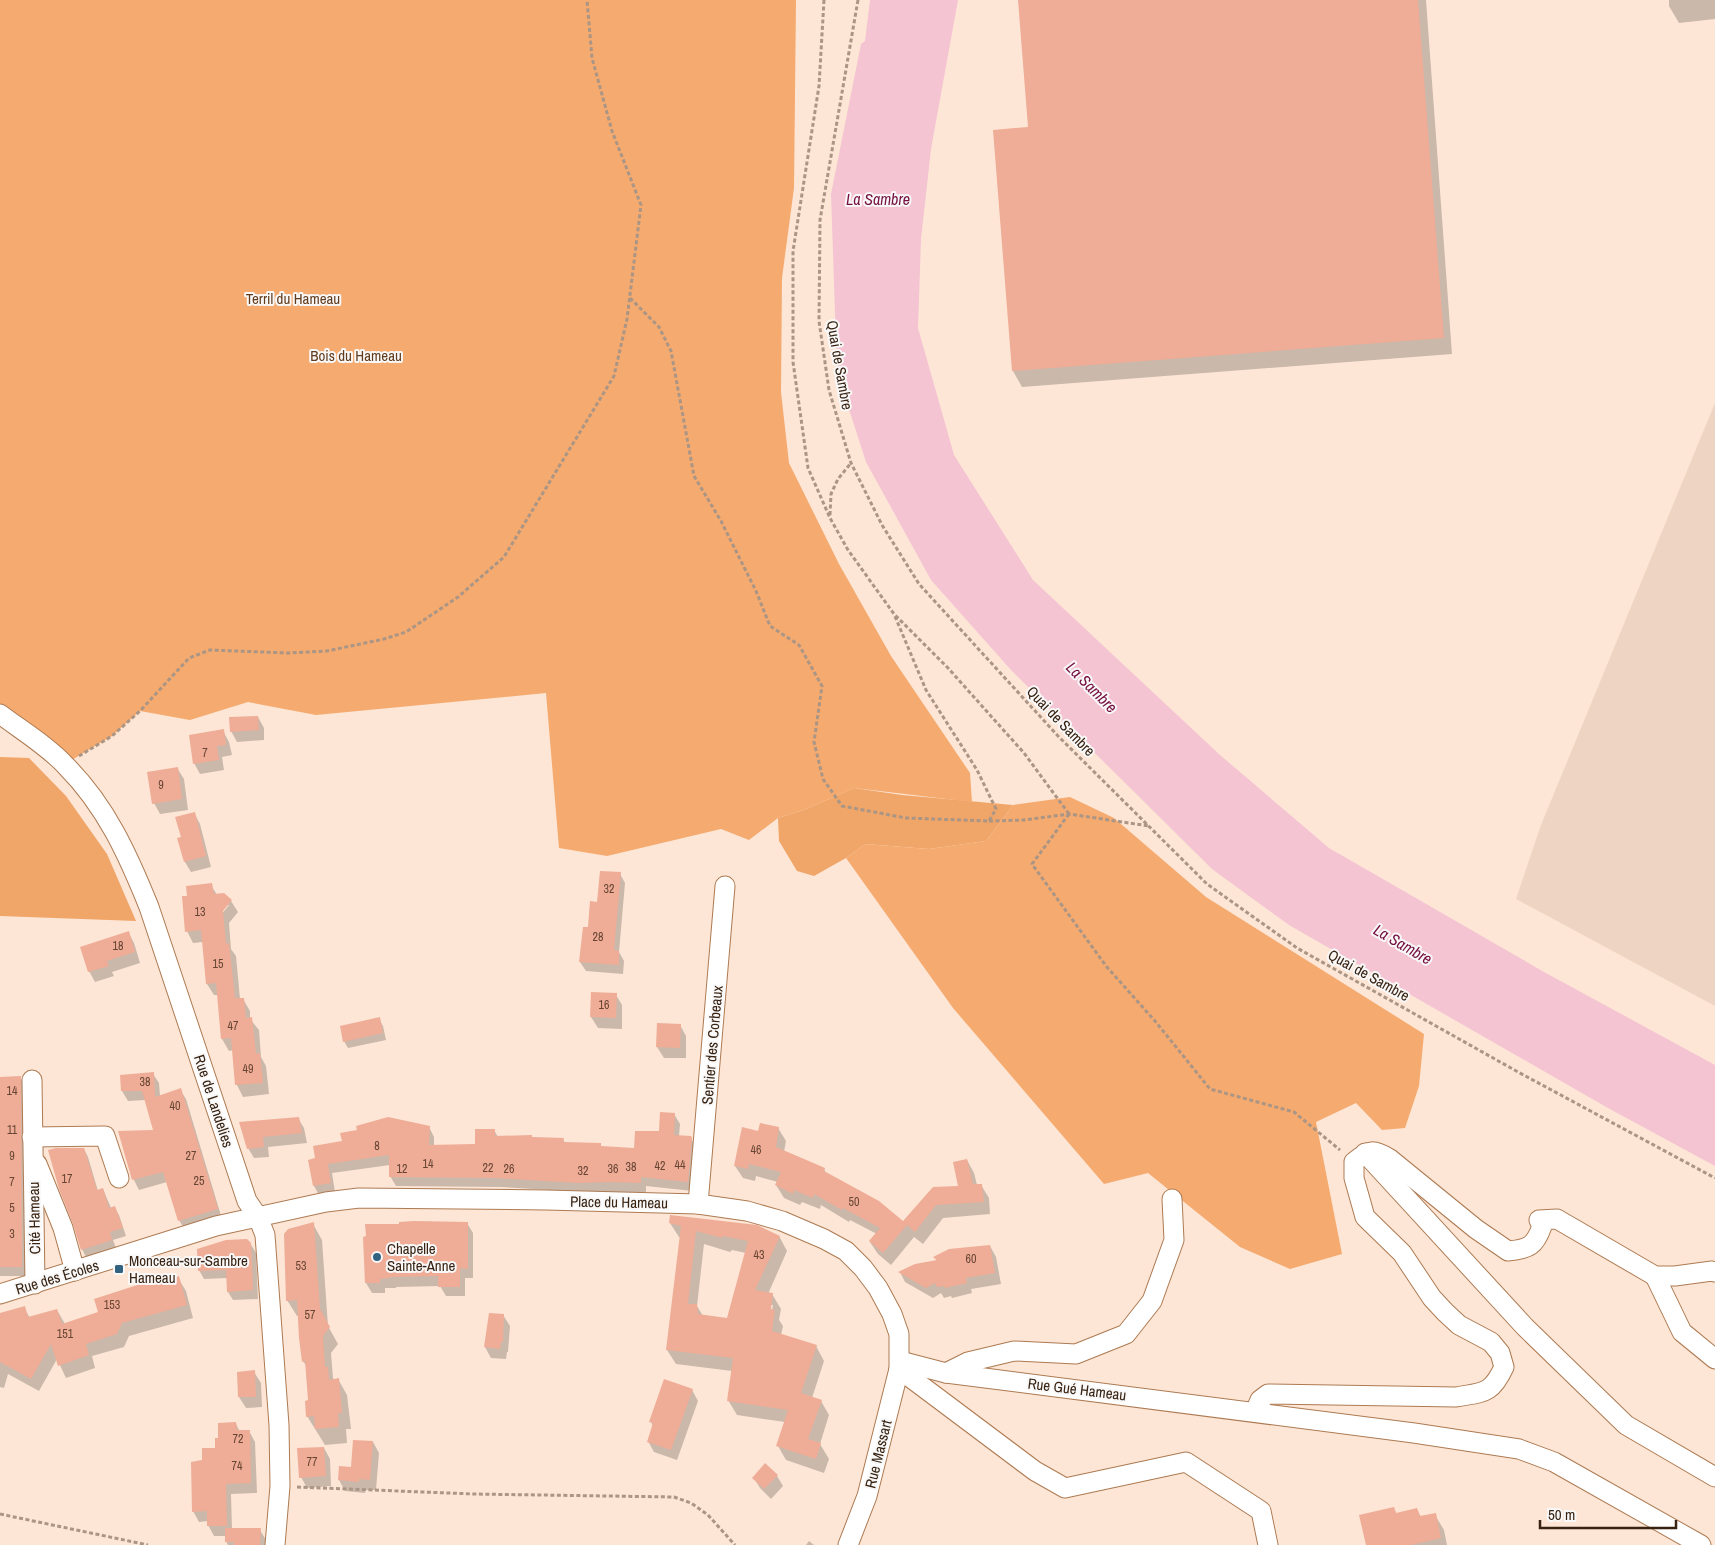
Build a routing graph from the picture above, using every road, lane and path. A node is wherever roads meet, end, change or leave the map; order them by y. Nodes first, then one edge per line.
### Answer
1 (587, 0) edge
2 (824, 0) edge
3 (858, 0) edge
4 (630, 297) junction
5 (851, 463) junction
6 (830, 518) junction
7 (894, 614) junction
8 (0, 714) edge
9 (65, 764) junction
10 (1070, 814) junction
11 (989, 820) junction
12 (1149, 826) junction
13 (724, 886) dead end
14 (32, 1080) dead end
15 (32, 1145) junction
16 (1360, 1157) junction
17 (119, 1178) dead end
18 (1715, 1178) edge
19 (1172, 1199) dead end
20 (698, 1204) junction
21 (258, 1217) junction
22 (75, 1271) junction
23 (1715, 1272) edge
24 (1655, 1276) junction
25 (35, 1284) junction
26 (0, 1294) edge
27 (1715, 1359) edge
28 (900, 1365) junction
29 (946, 1373) junction
30 (1255, 1412) junction
31 (1715, 1477) edge
32 (280, 1486) junction
33 (0, 1514) edge
34 (148, 1545) edge
35 (276, 1545) edge
36 (735, 1545) edge
37 (848, 1545) edge
38 (1268, 1545) edge
39 (1701, 1545) edge

1 - 4 path
2 - 6 path
3 - 5 path, Quai de Sambre
4 - 9 path
4 - 11 path
5 - 6 path
5 - 12 path, Quai de Sambre
6 - 7 path
7 - 10 path
7 - 11 path
8 - 9 street, Rue de Landelies
9 - 21 street, Rue de Landelies
10 - 11 path
10 - 12 path
10 - 16 path
12 - 18 path, Quai de Sambre
13 - 20 street, Sentier des Corbeaux
14 - 15 street, Cité Hameau
15 - 17 street
15 - 22 street, Cité Hameau
15 - 25 street, Cité Hameau
16 - 24 street
16 - 30 street
16 - 31 street
19 - 29 street
20 - 21 street, Place du Hameau
20 - 28 street, Place du Hameau
21 - 22 street, Rue des Écoles
21 - 32 street, Rue de Landelies
22 - 25 street, Rue des Écoles
23 - 24 street
24 - 27 street
25 - 26 street, Rue des Écoles
28 - 29 street, Rue Gué Hameau
28 - 37 street, Rue Massart
28 - 38 street
29 - 30 street, Rue Gué Hameau
30 - 39 street, Rue Gué Hameau
32 - 35 street, Rue de Landelies
32 - 36 path
33 - 34 path

